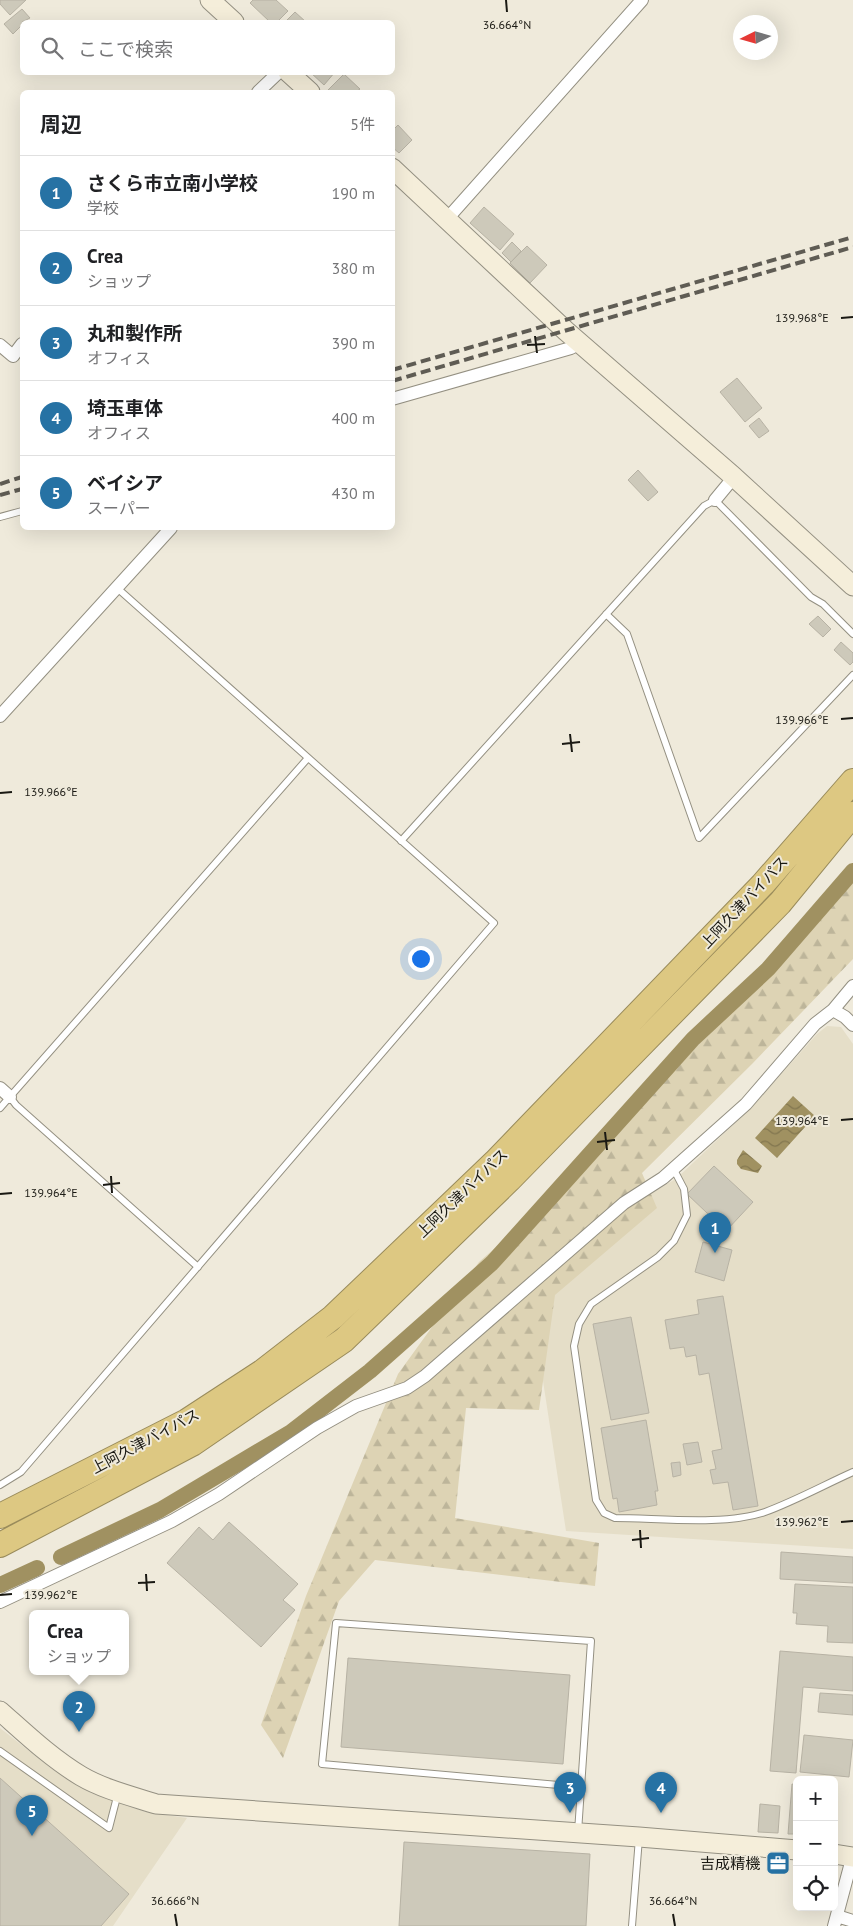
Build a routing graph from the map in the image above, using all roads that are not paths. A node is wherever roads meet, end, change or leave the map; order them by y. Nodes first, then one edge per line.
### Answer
1 (210, 0) edge
2 (642, 0) edge
3 (232, 20) edge
4 (276, 75) edge
5 (291, 75) edge
6 (260, 90) edge
7 (308, 90) edge
8 (395, 171) edge
9 (447, 218) junction
10 (580, 343) junction
11 (0, 344) edge
12 (20, 346) edge
13 (395, 398) edge
14 (734, 477) junction
15 (715, 500) junction
16 (20, 512) edge
17 (0, 518) edge
18 (169, 530) edge
19 (851, 581) edge
20 (116, 587) junction
21 (606, 614) junction
22 (853, 634) edge
23 (853, 675) edge
24 (0, 716) edge
25 (308, 758) junction
26 (853, 780) edge
27 (853, 814) edge
28 (401, 841) junction
29 (853, 986) edge
30 (834, 1010) junction
31 (853, 1026) edge
32 (5, 1092) edge
33 (0, 1108) edge
34 (673, 1168) junction
35 (198, 1267) junction
36 (853, 1472) edge
37 (0, 1485) edge
38 (0, 1516) edge
39 (0, 1545) edge
40 (0, 1602) edge
41 (0, 1711) edge
42 (0, 1751) edge
43 (581, 1787) junction
44 (118, 1792) junction
45 (578, 1833) junction
46 (639, 1837) junction
47 (793, 1850) edge
48 (846, 1855) edge
49 (835, 1921) edge
50 (853, 1921) edge
51 (632, 1926) edge

1 - 3 street
2 - 9 street
4 - 6 street
5 - 7 street
8 - 9 street
9 - 10 street
10 - 13 street
10 - 14 street
11 - 12 street
14 - 15 street
14 - 19 street
15 - 21 lane
15 - 22 lane
16 - 17 lane
18 - 20 street
20 - 24 street
20 - 25 lane
21 - 23 lane
21 - 28 lane
25 - 28 lane
25 - 32 lane
26 - 38 highway, 上阿久津バイパス
27 - 39 highway, 上阿久津バイパス
28 - 35 lane
29 - 30 street
30 - 31 street
30 - 34 street
32 - 33 lane
32 - 35 lane
34 - 36 lane
34 - 40 street
35 - 37 lane
41 - 44 street
42 - 44 lane
43 - 43 lane
43 - 45 lane
44 - 45 street
45 - 46 street
46 - 47 street
46 - 51 lane
48 - 49 street
49 - 50 street

